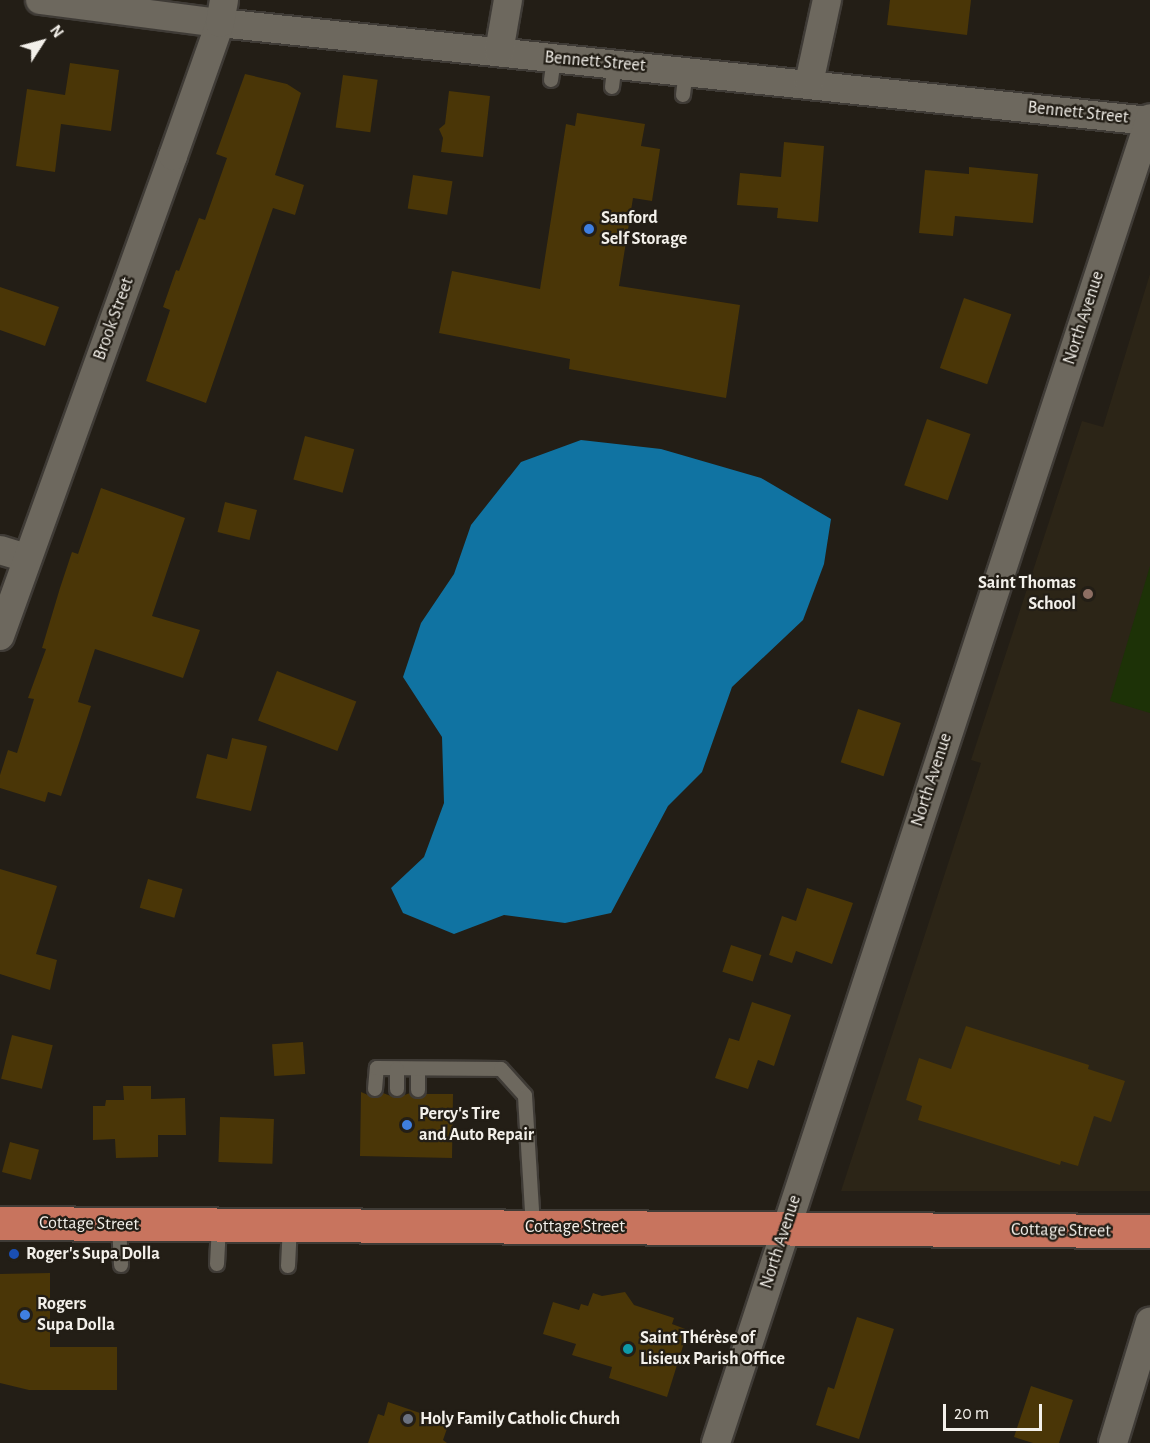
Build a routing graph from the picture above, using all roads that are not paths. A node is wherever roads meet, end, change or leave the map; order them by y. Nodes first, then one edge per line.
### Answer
1 (40, 0) edge
2 (508, 0) edge
3 (827, 0) edge
4 (222, 11) edge
5 (499, 52) junction
6 (809, 83) junction
7 (1150, 120) edge
8 (0, 550) edge
9 (27, 558) junction
10 (0, 636) edge
11 (398, 1069) junction
12 (418, 1069) junction
13 (375, 1089) dead end
14 (397, 1089) dead end
15 (418, 1090) dead end
16 (0, 1223) edge
17 (119, 1225) junction
18 (219, 1225) junction
19 (290, 1225) junction
20 (533, 1226) junction
21 (786, 1228) junction
22 (1150, 1232) edge
23 (217, 1264) dead end
24 (121, 1265) dead end
25 (288, 1266) dead end
26 (1150, 1321) edge
27 (716, 1443) edge
28 (1113, 1443) edge

1 - 4 street, Bennett Street
2 - 5 street
3 - 6 street
4 - 5 street, Bennett Street
4 - 9 street, Brook Street
5 - 6 street, Bennett Street
6 - 7 street, Bennett Street
7 - 21 street, North Avenue
8 - 9 street
9 - 10 street, Brook Street
11 - 12 lane
11 - 13 lane
11 - 14 lane
12 - 15 lane
12 - 20 lane
16 - 17 highway, Cottage Street
17 - 18 highway, Cottage Street
17 - 24 lane
18 - 19 highway, Cottage Street
18 - 23 lane
19 - 20 highway, Cottage Street
19 - 25 lane
20 - 21 highway, Cottage Street
21 - 22 highway, Cottage Street
21 - 27 street, North Avenue
26 - 28 street

